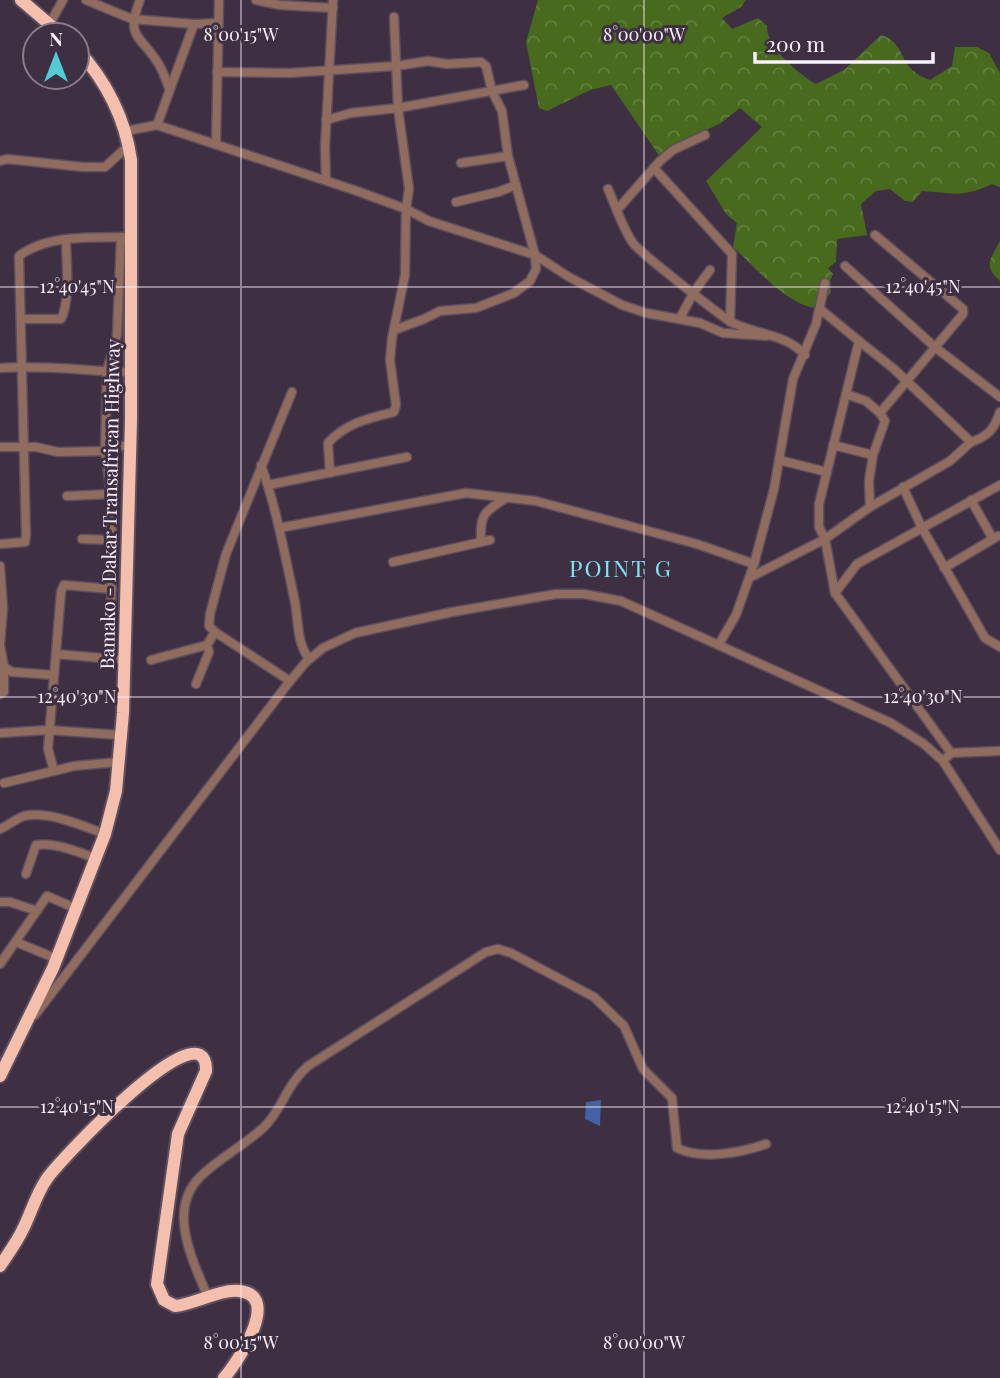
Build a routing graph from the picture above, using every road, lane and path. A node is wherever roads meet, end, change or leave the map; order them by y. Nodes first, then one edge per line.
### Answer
1 (21, 0) edge
2 (63, 0) edge
3 (86, 0) edge
4 (140, 0) edge
5 (219, 0) edge
6 (256, 0) edge
7 (333, 4) edge
8 (394, 17) dead end
9 (132, 19) junction
10 (47, 21) edge
11 (51, 21) edge
12 (218, 23) junction
13 (194, 24) junction
14 (396, 66) junction
15 (91, 68) edge
16 (329, 70) junction
17 (217, 72) junction
18 (524, 85) dead end
19 (169, 88) junction
20 (492, 91) junction
21 (398, 108) junction
22 (326, 120) junction
23 (157, 125) junction
24 (126, 131) junction
25 (705, 135) dead end
26 (216, 144) junction
27 (129, 145) junction
28 (508, 156) junction
29 (0, 160) edge
30 (461, 163) dead end
31 (654, 168) junction
32 (326, 180) junction
33 (516, 185) junction
34 (608, 189) dead end
35 (456, 202) dead end
36 (406, 209) junction
37 (617, 210) junction
38 (875, 235) dead end
39 (127, 237) junction
40 (66, 239) junction
41 (535, 255) junction
42 (845, 266) dead end
43 (710, 270) dead end
44 (825, 284) dead end
45 (694, 292) junction
46 (820, 309) junction
47 (680, 318) junction
48 (21, 319) junction
49 (730, 322) junction
50 (394, 330) junction
51 (766, 335) junction
52 (859, 341) junction
53 (936, 348) junction
54 (805, 355) junction
55 (22, 367) junction
56 (0, 368) edge
57 (107, 371) junction
58 (131, 372) junction
59 (907, 381) junction
60 (292, 392) dead end
61 (846, 394) junction
62 (1000, 397) edge
63 (1000, 412) edge
64 (880, 413) junction
65 (971, 442) junction
66 (833, 444) junction
67 (130, 446) junction
68 (0, 447) edge
69 (23, 447) junction
70 (105, 449) junction
71 (873, 455) junction
72 (407, 457) dead end
73 (779, 460) junction
74 (261, 465) junction
75 (827, 472) junction
76 (330, 473) junction
77 (268, 485) junction
78 (1000, 485) edge
79 (903, 487) junction
80 (111, 494) junction
81 (67, 496) dead end
82 (506, 497) junction
83 (971, 500) junction
84 (870, 507) junction
85 (279, 528) junction
86 (922, 528) junction
87 (82, 539) dead end
88 (825, 539) junction
89 (113, 540) junction
90 (0, 545) edge
91 (393, 562) dead end
92 (754, 564) junction
93 (0, 566) edge
94 (944, 568) junction
95 (749, 578) junction
96 (112, 589) junction
97 (835, 593) junction
98 (215, 632) junction
99 (719, 644) junction
100 (207, 645) junction
101 (1000, 647) edge
102 (56, 654) junction
103 (108, 657) junction
104 (309, 659) junction
105 (124, 660) junction
106 (150, 660) dead end
107 (4, 667) junction
108 (54, 675) junction
109 (290, 681) junction
110 (196, 684) dead end
111 (0, 694) edge
112 (48, 730) junction
113 (0, 733) edge
114 (120, 735) junction
115 (1000, 751) edge
116 (951, 753) junction
117 (943, 761) junction
118 (118, 762) junction
119 (54, 771) junction
120 (4, 783) dead end
121 (0, 829) edge
122 (105, 834) junction
123 (1000, 850) edge
124 (95, 858) junction
125 (26, 874) dead end
126 (0, 902) edge
127 (77, 909) junction
128 (37, 911) junction
129 (16, 942) junction
130 (82, 954) junction
131 (55, 963) junction
132 (0, 964) edge
133 (27, 1024) junction
134 (0, 1076) edge
135 (766, 1144) dead end
136 (0, 1265) edge
137 (208, 1298) junction
138 (225, 1378) edge

1 - 10 highway
2 - 11 street
3 - 9 street
4 - 9 street
5 - 12 street
6 - 7 street
7 - 16 street
8 - 14 street
9 - 13 street
9 - 19 street
12 - 13 street
12 - 17 street
13 - 19 street
14 - 16 street
14 - 20 street
14 - 21 street
15 - 24 highway, Bamako - Dakar Transafrican Highway
16 - 17 street
16 - 22 street
17 - 26 street
18 - 20 street
19 - 23 street
20 - 21 street
20 - 28 street
21 - 22 street
21 - 36 street
22 - 32 street
23 - 24 street
23 - 26 street
24 - 27 highway, Bamako - Dakar Transafrican Highway
25 - 31 street
26 - 32 street
27 - 29 street
27 - 39 highway, Bamako - Dakar Transafrican Highway
28 - 30 street
28 - 33 street
31 - 37 street
31 - 49 street
32 - 36 street
33 - 35 street
33 - 41 street
34 - 37 street
36 - 41 street
36 - 50 street
37 - 45 street
38 - 53 street
39 - 40 street
39 - 57 street
39 - 58 highway, Bamako - Dakar Transafrican Highway
40 - 48 street
40 - 48 street
41 - 47 street
41 - 50 street
42 - 53 street
43 - 45 street
44 - 46 street
45 - 47 street
45 - 49 street
46 - 52 street
46 - 54 street
47 - 51 street
48 - 55 street
49 - 51 street
50 - 76 street
51 - 54 street
52 - 59 street
52 - 61 street
53 - 59 street
53 - 62 street
54 - 73 street
55 - 56 street
55 - 57 street
55 - 69 street
57 - 58 street
57 - 70 street
58 - 67 highway, Bamako - Dakar Transafrican Highway
59 - 64 street
59 - 65 street
60 - 74 street
61 - 64 street
61 - 66 street
63 - 65 street
64 - 71 street
65 - 79 street
66 - 71 street
66 - 75 street
67 - 70 street
67 - 105 highway, Bamako - Dakar Transafrican Highway
68 - 69 street
69 - 70 street
69 - 90 street
70 - 80 street
71 - 84 street
72 - 76 street
73 - 75 street
73 - 92 street
74 - 77 street
74 - 98 street
75 - 88 street
76 - 77 street
77 - 85 street
78 - 83 street
79 - 84 street
79 - 86 street
80 - 81 street
80 - 89 street
82 - 85 street
82 - 91 street
82 - 92 street
83 - 86 street
83 - 94 street
84 - 88 street
85 - 104 street
86 - 94 street
86 - 97 street
87 - 89 street
88 - 95 street
88 - 97 street
89 - 96 street
92 - 95 street
93 - 107 street
94 - 101 street
95 - 99 street
96 - 102 street
96 - 103 street
97 - 116 street
98 - 100 street
98 - 109 street
99 - 104 street
99 - 117 street
100 - 106 street
100 - 110 street
102 - 103 street
102 - 108 street
103 - 105 street
104 - 109 street
105 - 114 highway, Bamako - Dakar Transafrican Highway
107 - 108 street
107 - 111 street
108 - 112 street
109 - 130 street
112 - 113 street
112 - 114 street
112 - 119 street
114 - 118 highway, Bamako - Dakar Transafrican Highway
115 - 116 street
116 - 117 street
117 - 123 street
118 - 119 street
118 - 122 highway, Bamako - Dakar Transafrican Highway
119 - 120 street
121 - 122 street
122 - 124 highway, Bamako - Dakar Transafrican Highway
124 - 125 street
124 - 127 highway, Bamako - Dakar Transafrican Highway
126 - 128 street
127 - 128 street
127 - 131 highway, Bamako - Dakar Transafrican Highway
128 - 129 street
129 - 131 street
129 - 132 street
130 - 131 street
130 - 133 street
131 - 133 highway, Bamako - Dakar Transafrican Highway
133 - 134 highway, Bamako - Dakar Transafrican Highway
135 - 137 street
136 - 137 highway
137 - 138 highway

